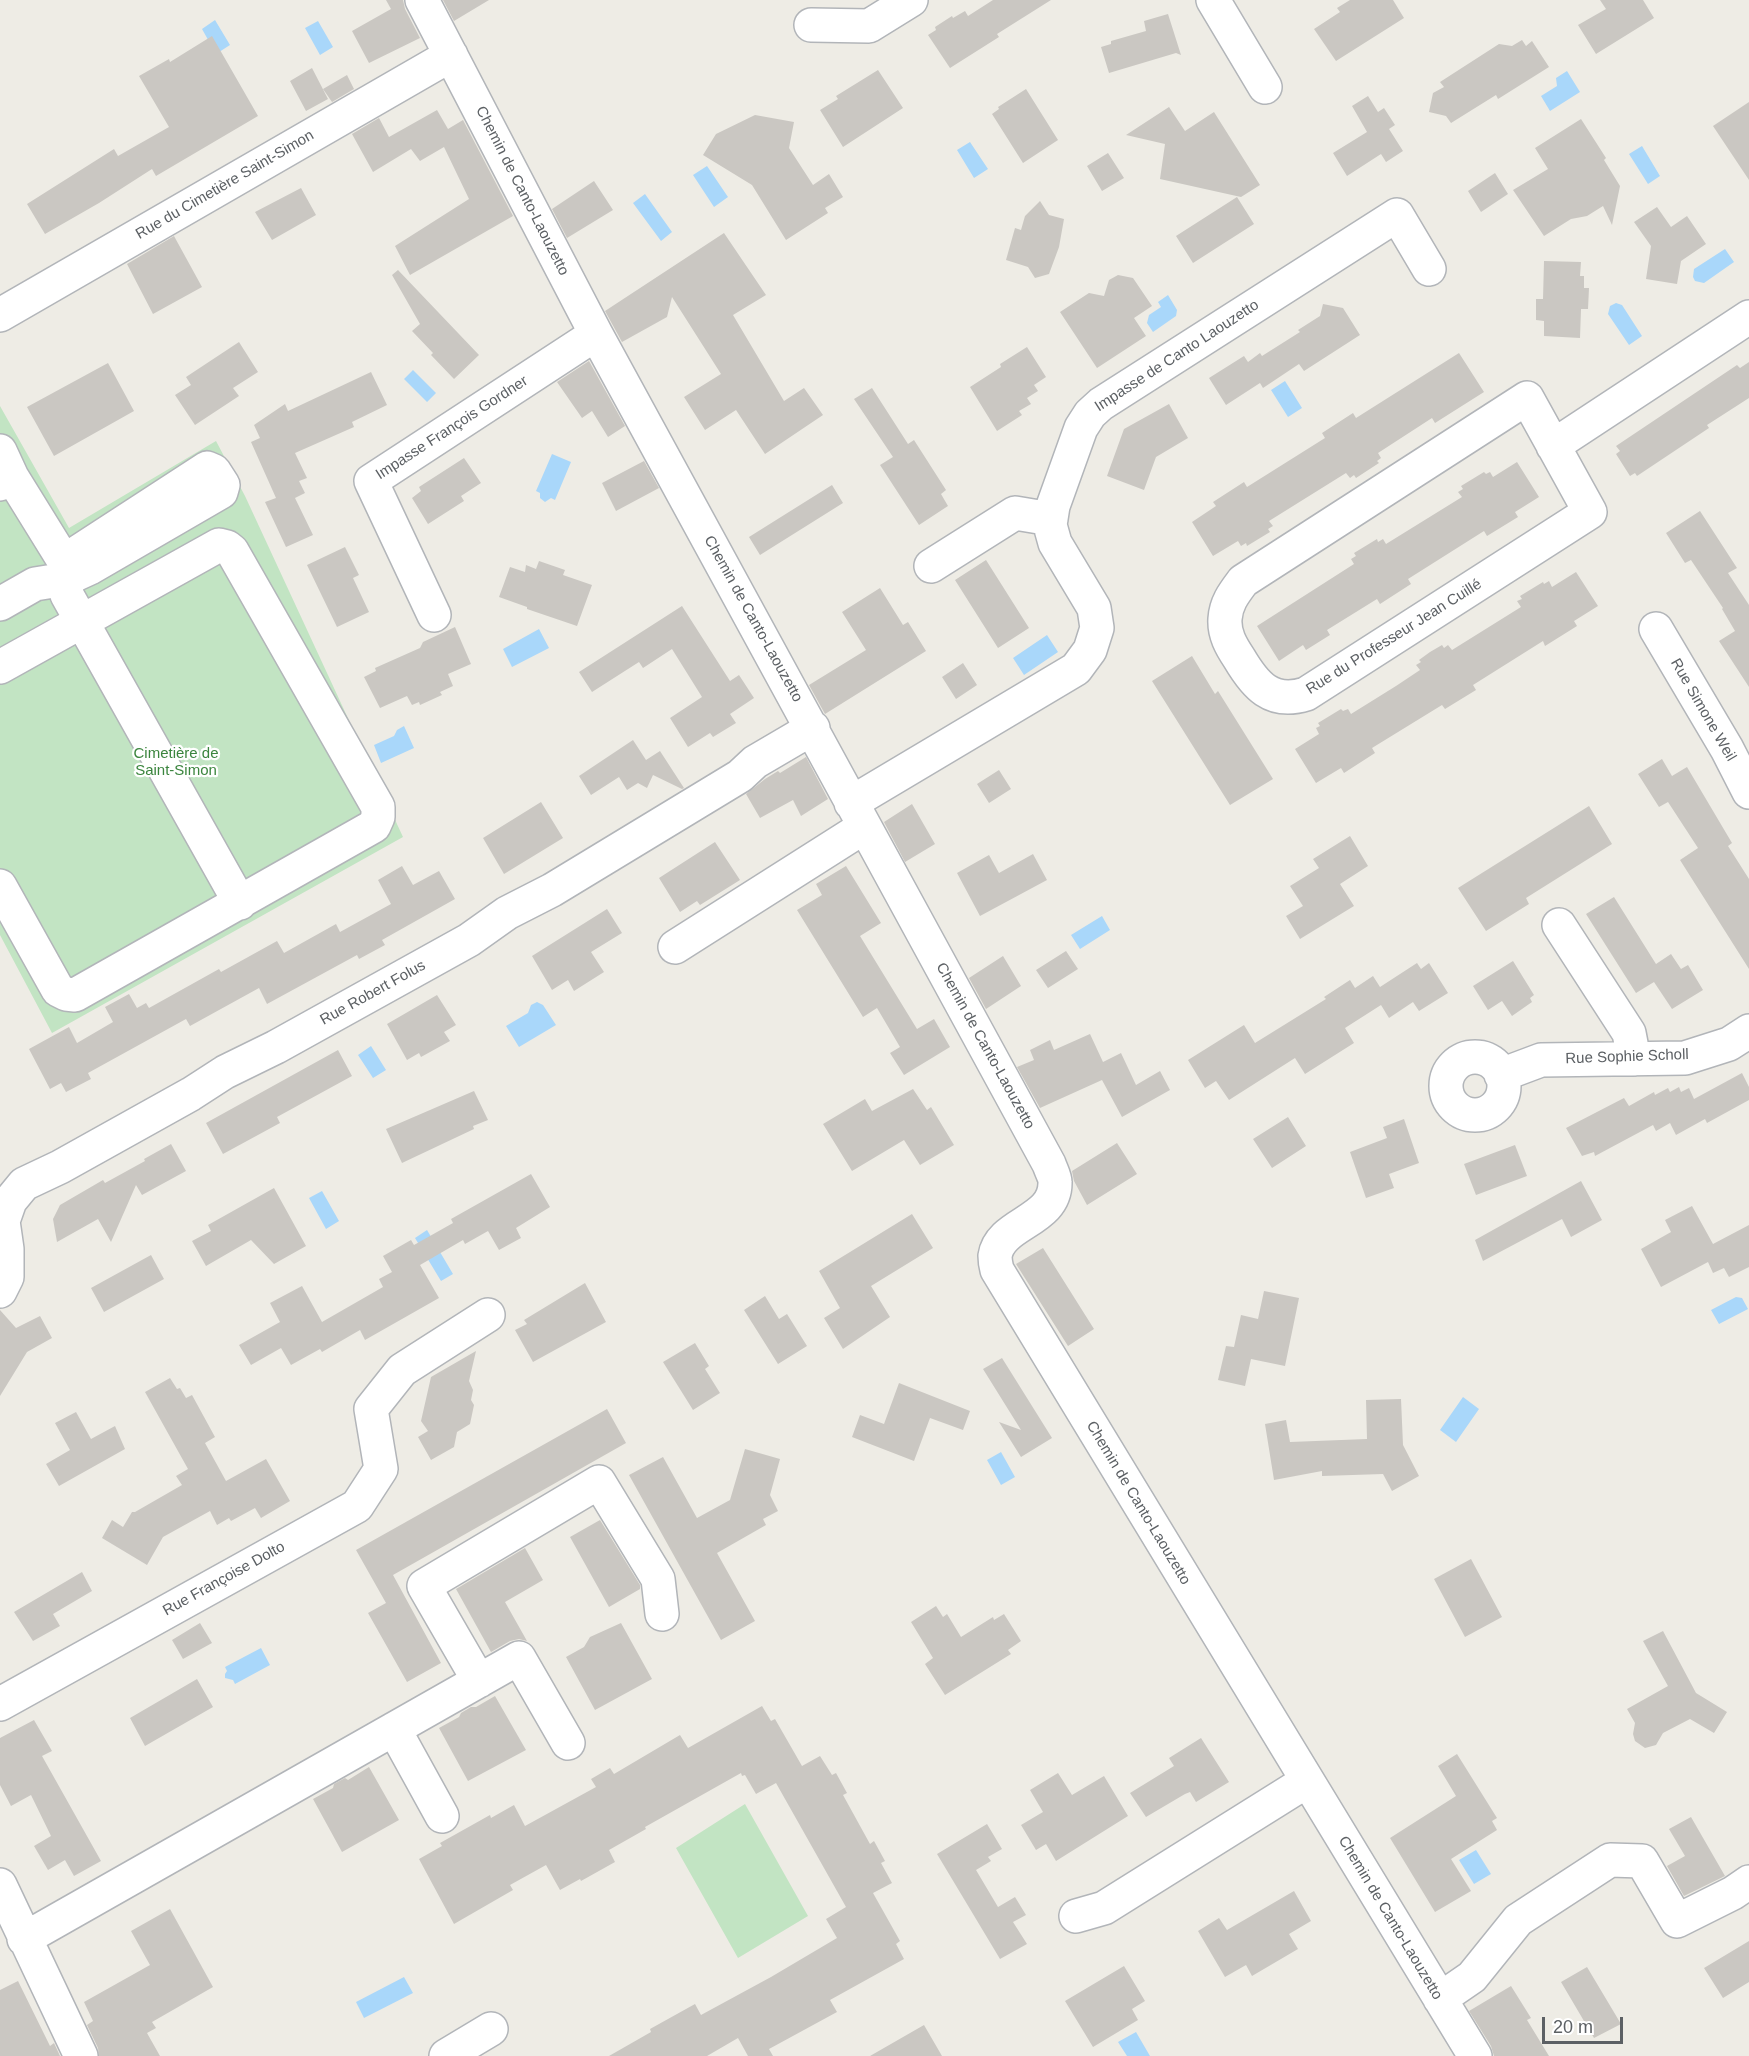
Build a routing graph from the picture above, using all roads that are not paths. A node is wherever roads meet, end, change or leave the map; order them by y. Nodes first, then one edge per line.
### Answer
1 (422, 0) edge
2 (911, 0) edge
3 (1213, 0) edge
4 (811, 25) dead end
5 (451, 55) junction
6 (1265, 87) dead end
7 (1429, 269) dead end
8 (0, 315) edge
9 (1749, 317) edge
10 (596, 334) junction
11 (1553, 446) junction
12 (4, 471) edge
13 (1051, 519) junction
14 (931, 566) dead end
15 (65, 570) junction
16 (0, 604) edge
17 (434, 615) dead end
18 (82, 620) junction
19 (1656, 629) dead end
20 (0, 667) edge
21 (813, 728) junction
22 (1749, 792) edge
23 (858, 815) junction
24 (0, 886) edge
25 (240, 903) junction
26 (1560, 926) dead end
27 (675, 947) dead end
28 (1749, 1031) edge
29 (1634, 1059) junction
30 (1501, 1076) dead end
31 (0, 1291) edge
32 (488, 1315) dead end
33 (662, 1614) dead end
34 (479, 1681) junction
35 (0, 1704) edge
36 (394, 1729) junction
37 (568, 1743) dead end
38 (1307, 1781) junction
39 (442, 1816) dead end
40 (1749, 1882) edge
41 (0, 1885) edge
42 (1076, 1916) dead end
43 (24, 1939) junction
44 (1440, 1999) junction
45 (491, 2029) dead end
46 (81, 2056) edge
47 (446, 2056) edge
48 (1475, 2056) edge

1 - 5 street, Chemin de Canto-Laouzetto
2 - 4 street
3 - 6 street
5 - 8 street, Rue du Cimetière Saint-Simon
5 - 10 street, Chemin de Canto-Laouzetto
7 - 13 street, Impasse de Canto Laouzetto
9 - 11 street
10 - 17 street, Impasse François Gordner
10 - 21 street, Chemin de Canto-Laouzetto
11 - 11 street, Rue du Professeur Jean Cuillé
12 - 15 street
13 - 14 street
13 - 23 street, Impasse de Canto Laouzetto
15 - 16 street
15 - 18 street
18 - 20 street
18 - 25 street
18 - 25 street
19 - 22 street, Rue Simone Weil
21 - 23 street, Chemin de Canto-Laouzetto
21 - 31 street, Rue Robert Folus
23 - 27 street, Impasse de Canto Laouzetto
23 - 38 street, Chemin de Canto-Laouzetto
24 - 25 street
26 - 29 street
28 - 29 street, Rue Sophie Scholl
29 - 30 street, Rue Sophie Scholl
32 - 35 street, Rue Françoise Dolto
33 - 34 street
34 - 36 street
34 - 37 street
36 - 39 street
36 - 43 street
38 - 42 street
38 - 44 street, Chemin de Canto-Laouzetto
40 - 44 street
41 - 43 street
43 - 46 street
44 - 48 street, Chemin de Canto-Laouzetto
45 - 47 street

